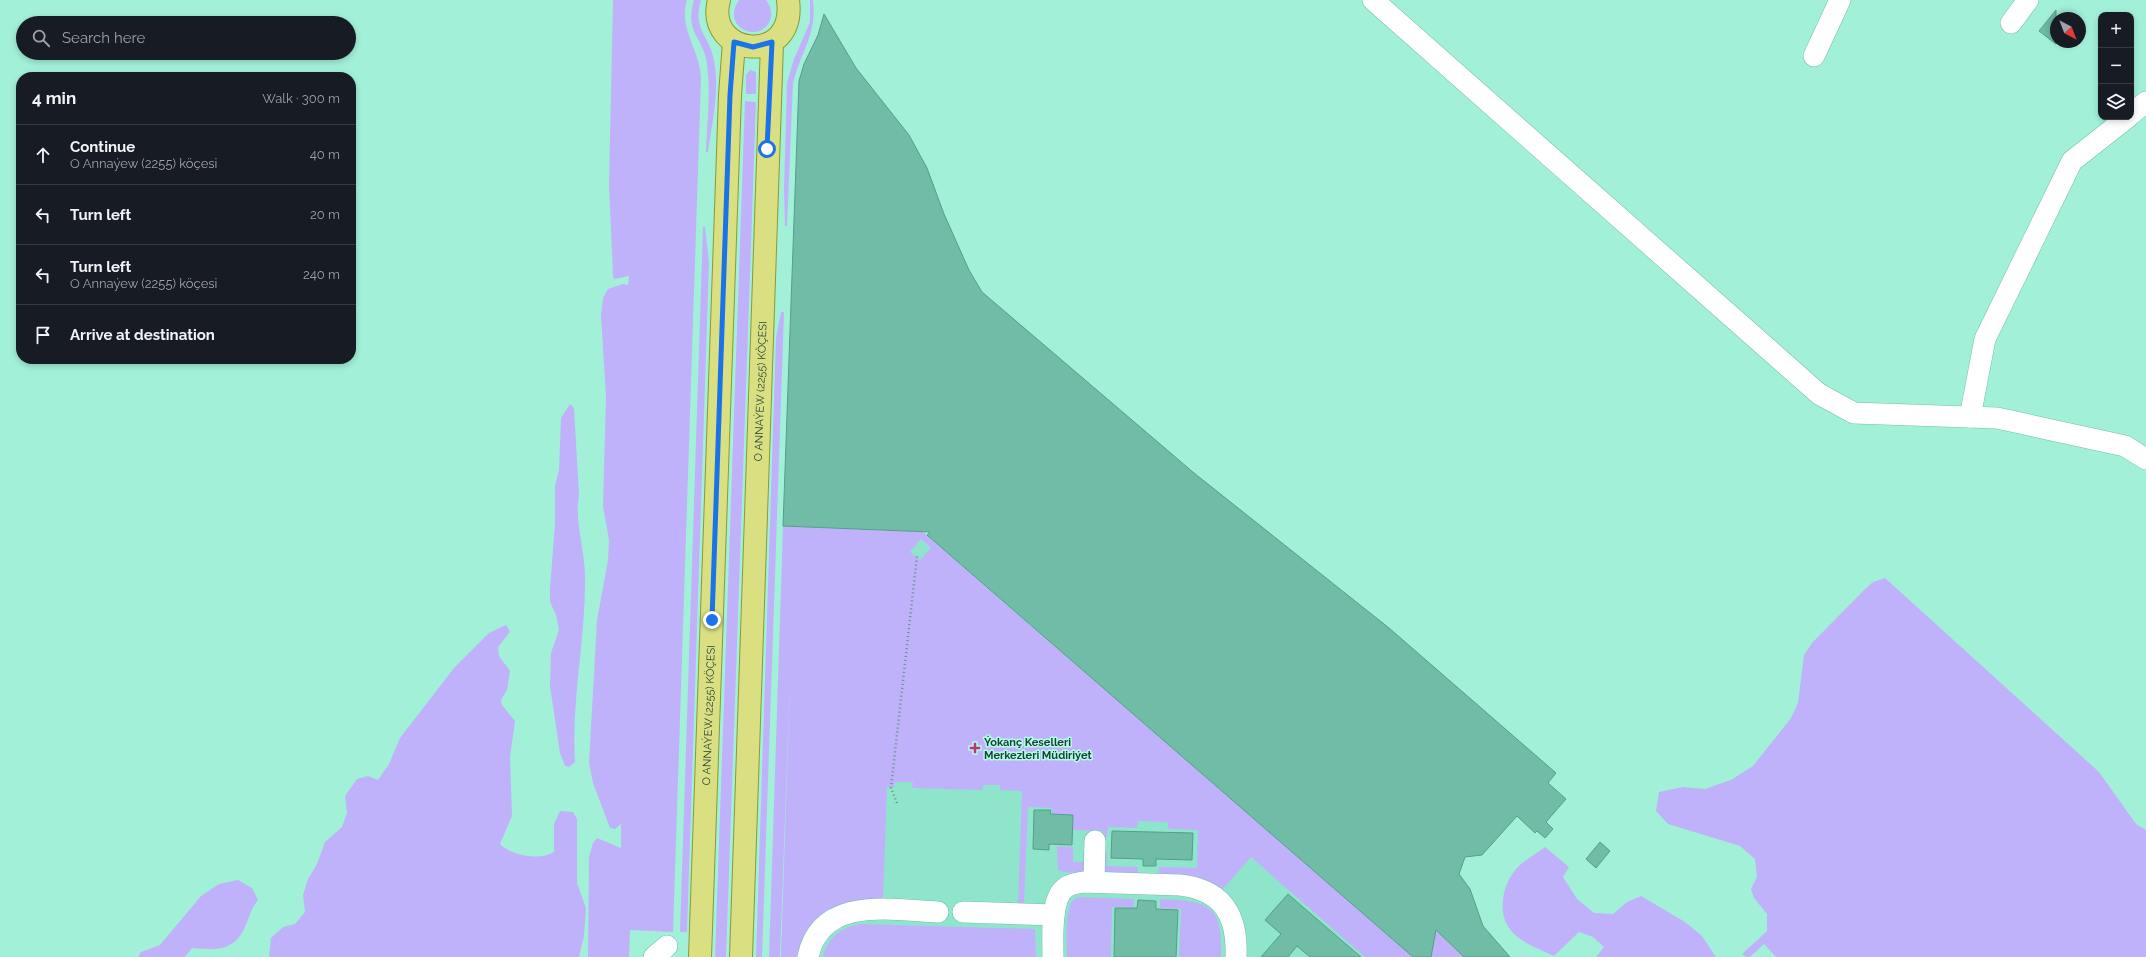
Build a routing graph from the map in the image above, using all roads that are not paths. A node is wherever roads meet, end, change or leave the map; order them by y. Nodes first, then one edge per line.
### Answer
1 (719, 0) edge
2 (788, 0) edge
3 (1373, 0) edge
4 (1840, 0) edge
5 (2028, 0) edge
6 (2011, 23) dead end
7 (734, 42) junction
8 (772, 42) junction
9 (1814, 56) dead end
10 (2146, 102) edge
11 (2134, 112) edge
12 (2124, 120) edge
13 (1970, 417) junction
14 (2146, 459) edge
15 (1095, 841) dead end
16 (1094, 882) junction
17 (938, 912) dead end
18 (963, 912) dead end
19 (1054, 915) junction
20 (700, 957) edge
21 (740, 957) edge
22 (808, 957) edge
23 (1053, 957) edge
24 (1236, 957) edge

1 - 7 main road
2 - 8 main road
3 - 13 street
4 - 9 street
5 - 6 street
7 - 8 main road
7 - 20 main road, O ANNAÝEW (2255) KÖÇESI
8 - 21 main road, O ANNAÝEW (2255) KÖÇESI
10 - 11 street
12 - 13 street
13 - 14 street
15 - 16 street
16 - 19 street
16 - 24 street
17 - 22 street
18 - 19 street
19 - 23 street

